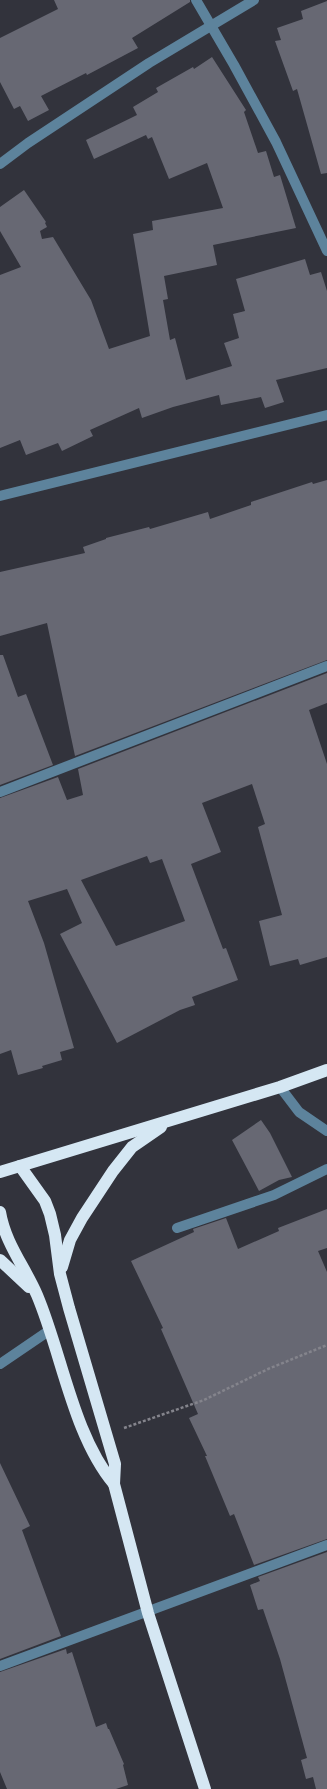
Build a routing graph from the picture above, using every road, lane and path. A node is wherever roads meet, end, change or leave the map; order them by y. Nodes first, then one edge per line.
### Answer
1 (196, 0) edge
2 (254, 0) edge
3 (210, 25) junction
4 (0, 164) edge
5 (327, 251) edge
6 (327, 415) edge
7 (0, 496) edge
8 (327, 666) edge
9 (0, 792) edge
10 (327, 1070) edge
11 (280, 1087) junction
12 (171, 1121) junction
13 (327, 1131) edge
14 (20, 1166) junction
15 (327, 1168) edge
16 (0, 1172) edge
17 (0, 1212) edge
18 (177, 1228) dead end
19 (0, 1260) edge
20 (60, 1274) junction
21 (37, 1295) junction
22 (50, 1330) junction
23 (327, 1345) edge
24 (0, 1364) edge
25 (106, 1434) junction
26 (114, 1484) junction
27 (327, 1545) edge
28 (148, 1613) junction
29 (0, 1666) edge
30 (205, 1789) edge

1 - 3 street
2 - 3 street
3 - 4 street
3 - 5 street
6 - 7 street
8 - 9 street
10 - 11 highway
11 - 12 highway
11 - 13 street
12 - 14 highway
12 - 20 highway
14 - 16 highway
14 - 20 highway
15 - 18 street
17 - 21 highway
19 - 21 highway
20 - 25 highway
21 - 22 highway
22 - 24 street
22 - 26 highway
23 - 25 path
25 - 26 highway
26 - 28 highway
27 - 28 street
28 - 29 street
28 - 30 highway

